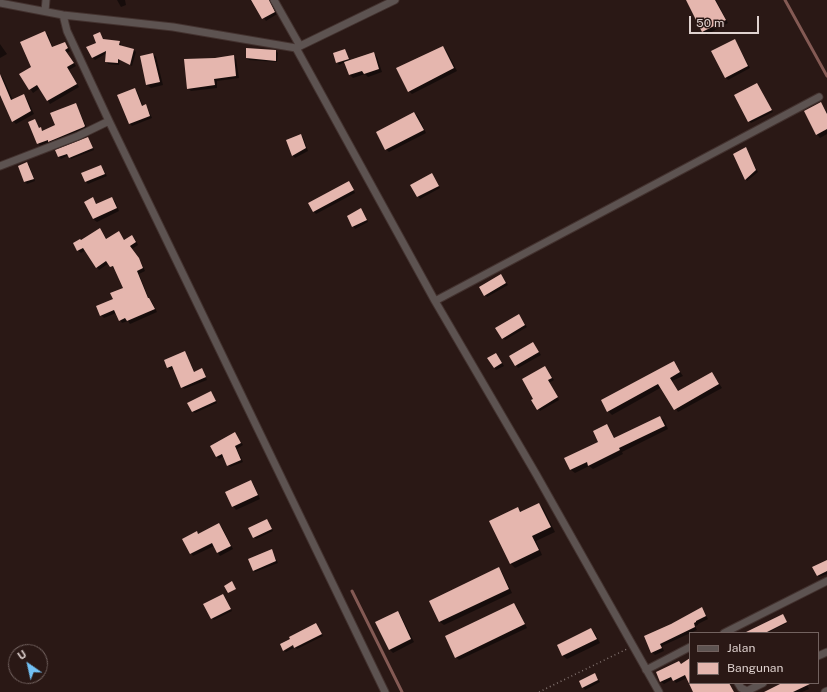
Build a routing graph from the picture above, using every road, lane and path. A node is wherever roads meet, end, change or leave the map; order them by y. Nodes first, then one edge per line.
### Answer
1 (46, 0) edge
2 (274, 0) edge
3 (395, 0) edge
4 (0, 3) edge
5 (45, 11) junction
6 (63, 15) junction
7 (298, 47) junction
8 (819, 97) dead end
9 (109, 121) junction
10 (0, 166) edge
11 (435, 301) junction
12 (827, 581) edge
13 (726, 632) edge
14 (632, 646) junction
15 (689, 648) edge
16 (646, 670) junction
17 (739, 684) edge
18 (761, 684) edge
19 (385, 692) edge
20 (538, 692) edge
21 (659, 692) edge

1 - 5 street
2 - 7 street
3 - 7 street
4 - 5 street
5 - 6 street
6 - 7 street
6 - 9 street
7 - 11 street
8 - 11 street
9 - 10 street
9 - 19 street
11 - 14 street
12 - 13 street
14 - 16 street
14 - 20 path
15 - 16 street
16 - 21 street
17 - 18 street

